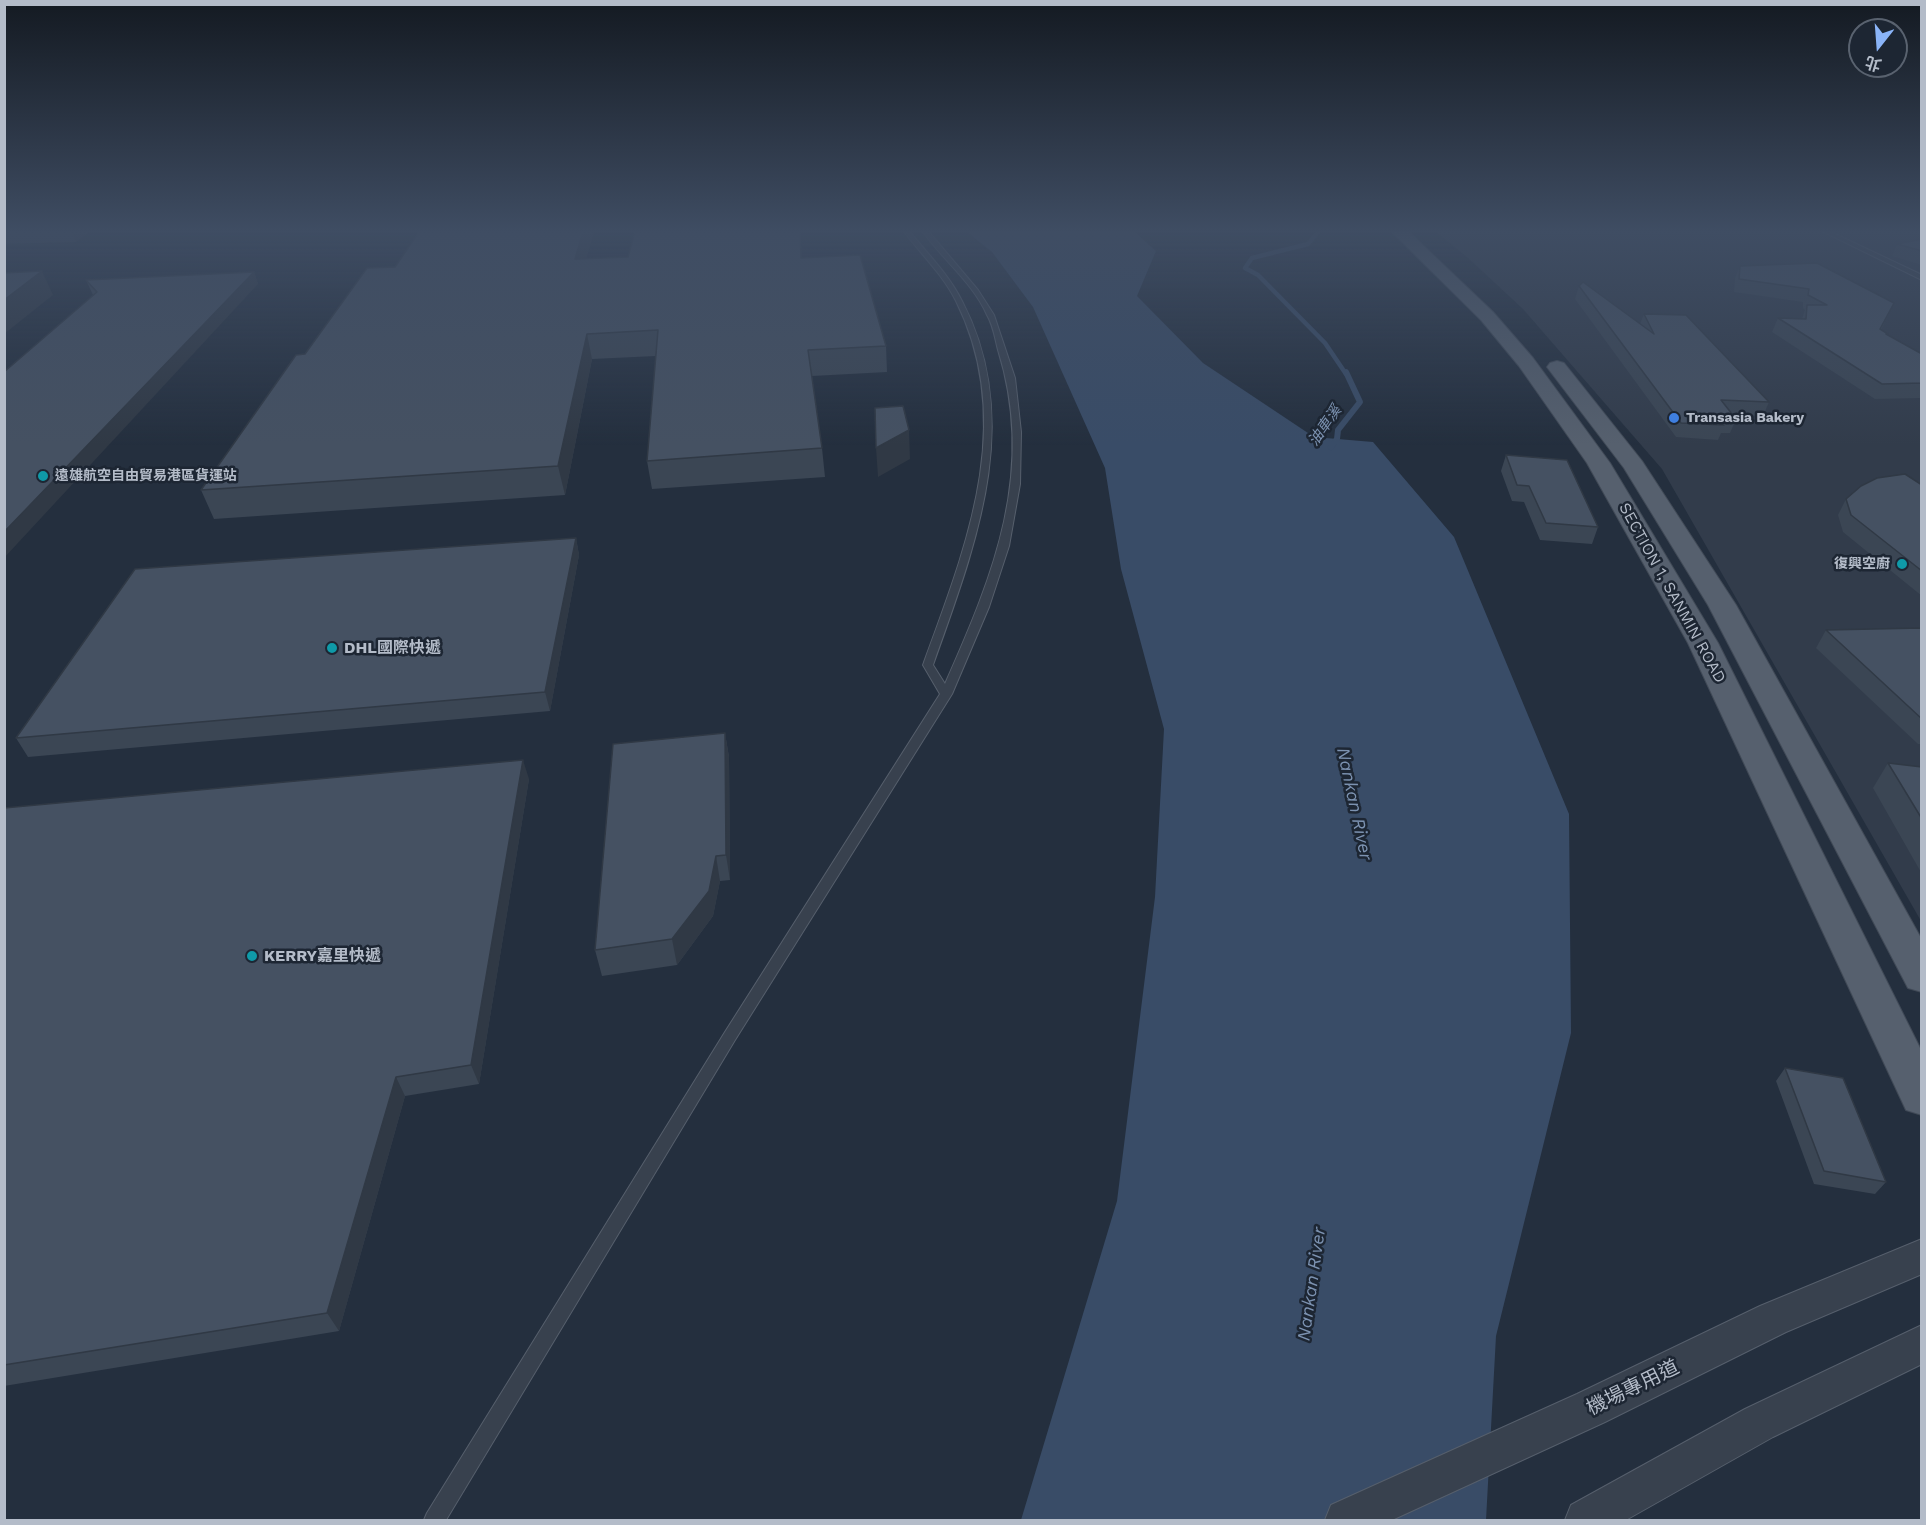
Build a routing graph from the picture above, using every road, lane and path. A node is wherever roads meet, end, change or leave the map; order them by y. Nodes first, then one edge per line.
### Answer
1 (959, 303) edge
2 (984, 303) edge
3 (1474, 303) edge
4 (1497, 303) edge
5 (946, 694) junction
6 (1922, 977) edge
7 (1922, 1097) edge
8 (1922, 1256) edge
9 (1922, 1344) edge
10 (434, 1521) edge
11 (1346, 1521) edge
12 (1586, 1521) edge

1 - 5 lane
2 - 5 lane
3 - 7 main road, SECTION 1, SANMIN ROAD
4 - 6 main road, SECTION 1, SANMIN ROAD
5 - 10 lane
8 - 11 street, 機場專用道
9 - 12 street

